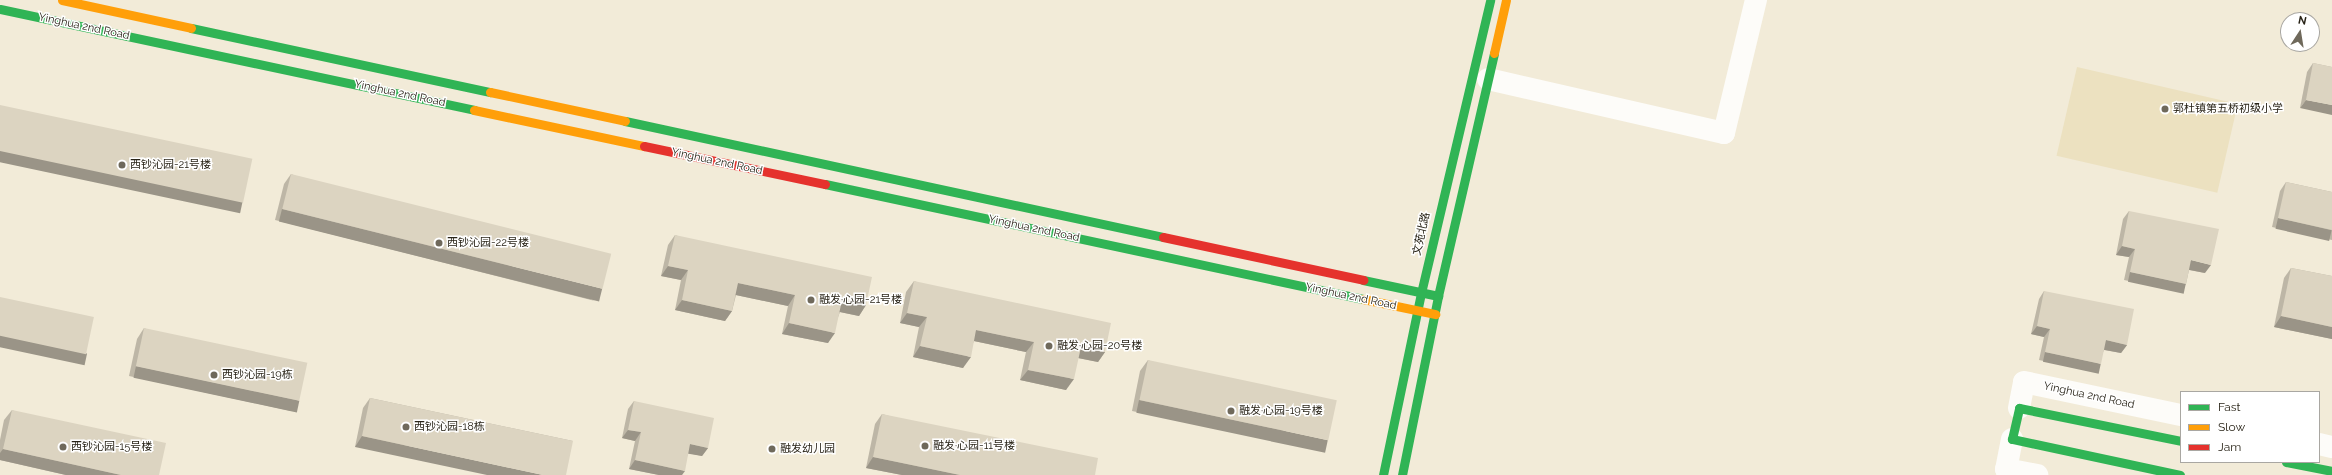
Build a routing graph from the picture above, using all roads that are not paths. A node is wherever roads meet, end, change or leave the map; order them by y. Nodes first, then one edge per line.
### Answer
1 (62, 0) edge
2 (1490, 0) edge
3 (1506, 0) edge
4 (1756, 0) edge
5 (0, 9) edge
6 (1488, 79) junction
7 (1421, 293) junction
8 (1438, 296) junction
9 (1417, 311) junction
10 (1435, 314) junction
11 (2019, 408) junction
12 (2180, 415) edge
13 (2012, 439) junction
14 (2180, 441) edge
15 (2320, 444) edge
16 (2332, 447) edge
17 (2291, 463) edge
18 (2332, 471) edge
19 (1383, 475) edge
20 (1402, 475) edge
21 (2037, 475) edge
22 (2180, 475) edge

1 - 7 street, Yinghua 2nd Road
2 - 7 street, 文苑北路
3 - 6 street
4 - 6 street
5 - 9 street, Yinghua 2nd Road
6 - 8 street
7 - 8 street, Yinghua 2nd Road
7 - 9 street, 文苑北路
8 - 10 street
9 - 10 street, Yinghua 2nd Road
9 - 19 street, 文苑北路
10 - 20 street
11 - 12 street, Yinghua 2nd Road
11 - 13 street, Yinghua 2nd Road
11 - 14 street
13 - 21 street, Yinghua 2nd Road
13 - 22 street
15 - 16 street
17 - 18 street

